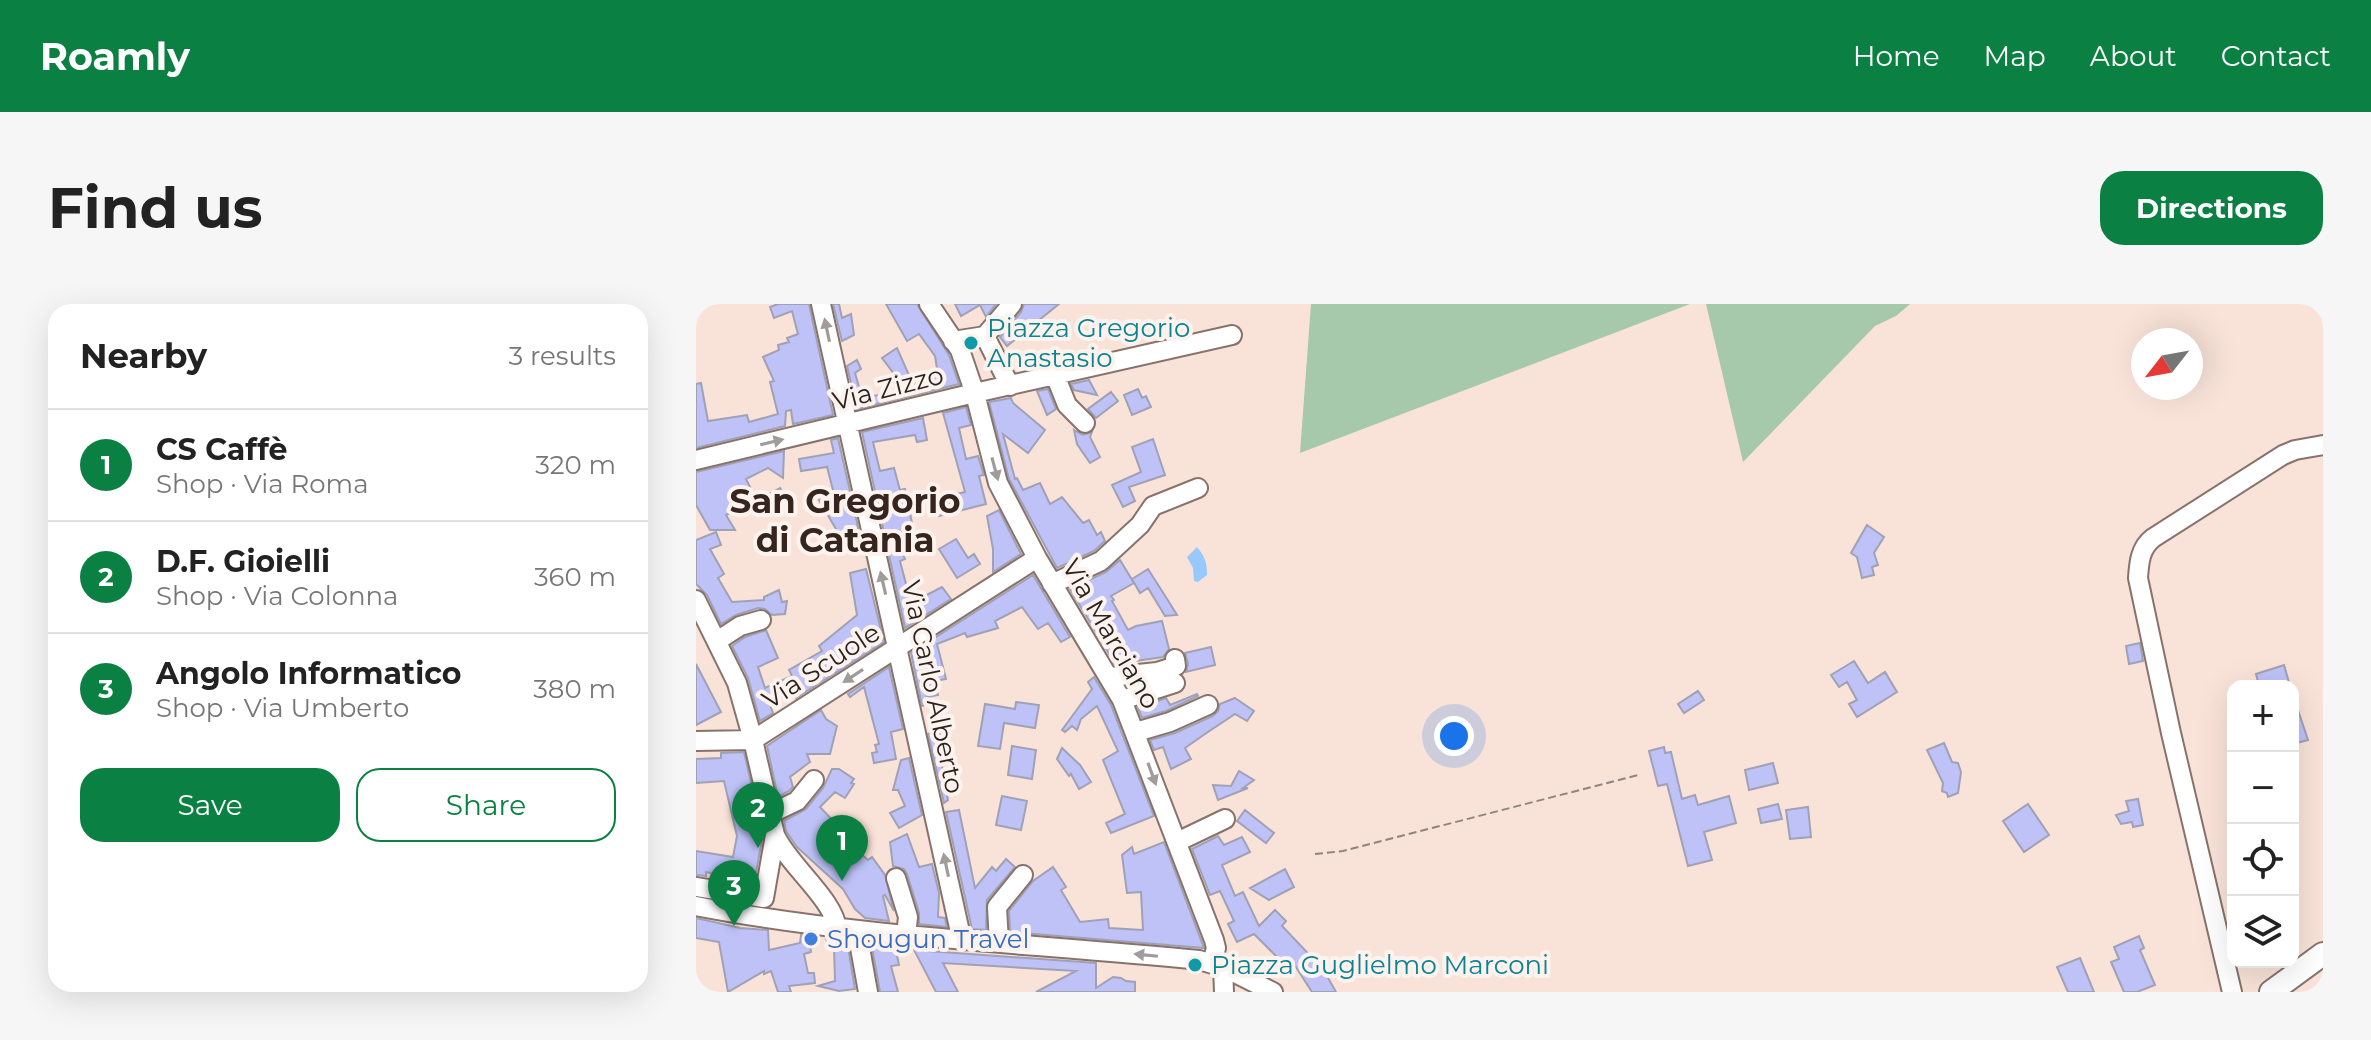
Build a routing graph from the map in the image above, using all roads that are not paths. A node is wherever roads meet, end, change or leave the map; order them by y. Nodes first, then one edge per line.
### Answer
1 (821, 304) edge
2 (929, 304) edge
3 (1012, 304) edge
4 (988, 334) junction
5 (1232, 335) dead end
6 (950, 336) junction
7 (1055, 375) junction
8 (1010, 386) junction
9 (975, 394) junction
10 (1085, 423) dead end
11 (848, 425) junction
12 (2323, 445) edge
13 (696, 460) edge
14 (1198, 488) dead end
15 (1037, 558) junction
16 (1052, 584) junction
17 (696, 600) edge
18 (761, 620) dead end
19 (717, 641) junction
20 (898, 647) junction
21 (1175, 659) dead end
22 (1110, 677) junction
23 (1175, 683) dead end
24 (1122, 700) junction
25 (1208, 705) dead end
26 (1136, 732) junction
27 (753, 740) junction
28 (696, 741) edge
29 (814, 780) dead end
30 (770, 814) junction
31 (1225, 819) dead end
32 (775, 835) junction
33 (1177, 842) junction
34 (1023, 875) dead end
35 (896, 878) dead end
36 (696, 887) edge
37 (696, 906) edge
38 (837, 929) junction
39 (857, 931) junction
40 (906, 936) junction
41 (962, 941) junction
42 (999, 943) junction
43 (2323, 954) edge
44 (1217, 959) junction
45 (868, 992) edge
46 (1224, 992) edge
47 (1273, 992) edge
48 (2232, 992) edge
49 (2271, 992) edge

11 -> 1 street, Via Carlo Alberto
2 - 6 street, Via Marciano
3 - 4 street
4 - 6 street
4 - 8 street
5 - 7 street, Via Zizzo
6 - 9 street, Via Marciano
7 - 8 street, Via Zizzo
7 - 10 street
8 - 9 street, Via Zizzo
9 - 11 street, Via Zizzo
9 -> 15 street, Via Marciano
13 -> 11 street, Via Zizzo
20 -> 11 street, Via Carlo Alberto
12 - 48 street
14 - 16 street
15 - 16 street, Via Marciano
15 - 20 street, Via Scuole
16 - 22 street, Via Marciano
17 - 19 street
18 - 19 street
19 - 27 street
20 -> 27 street, Via Scuole
41 -> 20 street, Via Carlo Alberto
21 - 22 street
22 - 24 street, Via Marciano
23 - 24 street
24 - 26 street, Via Marciano
25 - 26 street
26 -> 33 street, Via Marciano
27 - 28 street
27 - 30 street
29 - 30 street
30 - 32 street
31 - 33 street
32 - 36 street
32 - 38 street
33 - 44 street, Via Marciano
34 - 42 street
35 - 40 street
37 - 38 street
38 - 39 street
39 - 40 street
39 - 45 street
40 - 41 street
41 - 42 street
44 -> 42 street
43 - 49 main road
44 - 46 street, Via Marciano
44 - 47 street

